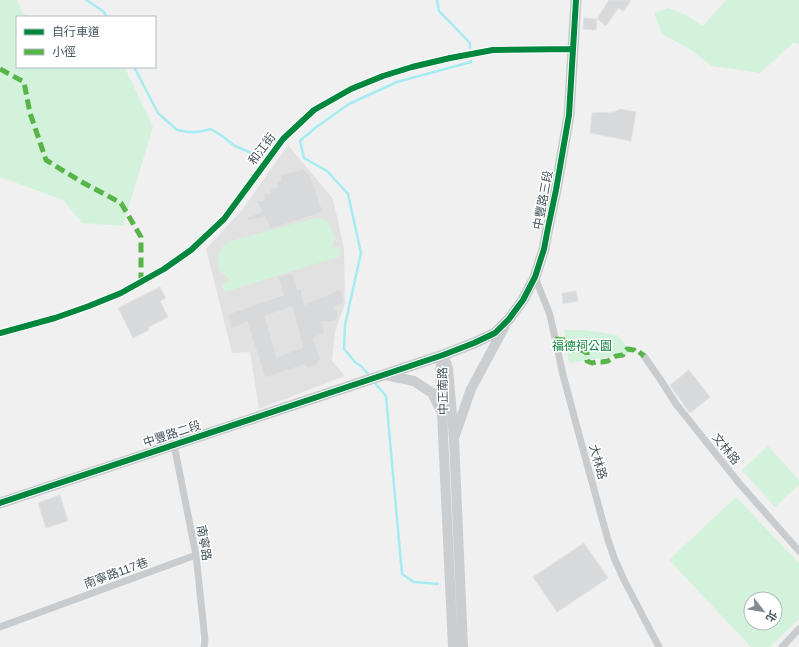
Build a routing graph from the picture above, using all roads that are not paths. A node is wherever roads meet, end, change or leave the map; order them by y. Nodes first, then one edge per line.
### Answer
1 (576, 0) edge
2 (573, 49) junction
3 (534, 277) junction
4 (509, 319) junction
5 (0, 333) edge
6 (443, 355) junction
7 (644, 356) dead end
8 (384, 375) junction
9 (443, 415) junction
10 (454, 439) junction
11 (174, 445) junction
12 (0, 503) edge
13 (799, 551) edge
14 (196, 555) junction
15 (0, 627) edge
16 (799, 630) edge
17 (204, 647) edge
18 (453, 647) edge
19 (464, 647) edge
20 (659, 647) edge
21 (782, 647) edge

1 - 2 main road, 中豐路三段
2 - 3 main road, 中豐路三段
2 - 5 street, 和江街
3 - 4 main road, 中豐路三段
3 - 20 street, 大林路
4 - 6 main road, 中豐路三段
4 - 10 street
6 - 8 main road
6 - 9 street, 中正南路
6 - 10 street, 中正南路
7 - 13 street, 文林路
8 - 9 street
8 - 11 main road, 中豐路二段
9 - 18 street, 中正南路
10 - 19 street, 中正南路
11 - 12 main road, 中豐路二段
11 - 14 street, 南寧路
14 - 15 street, 南寧路117巷
14 - 17 street, 南寧路
16 - 21 street

